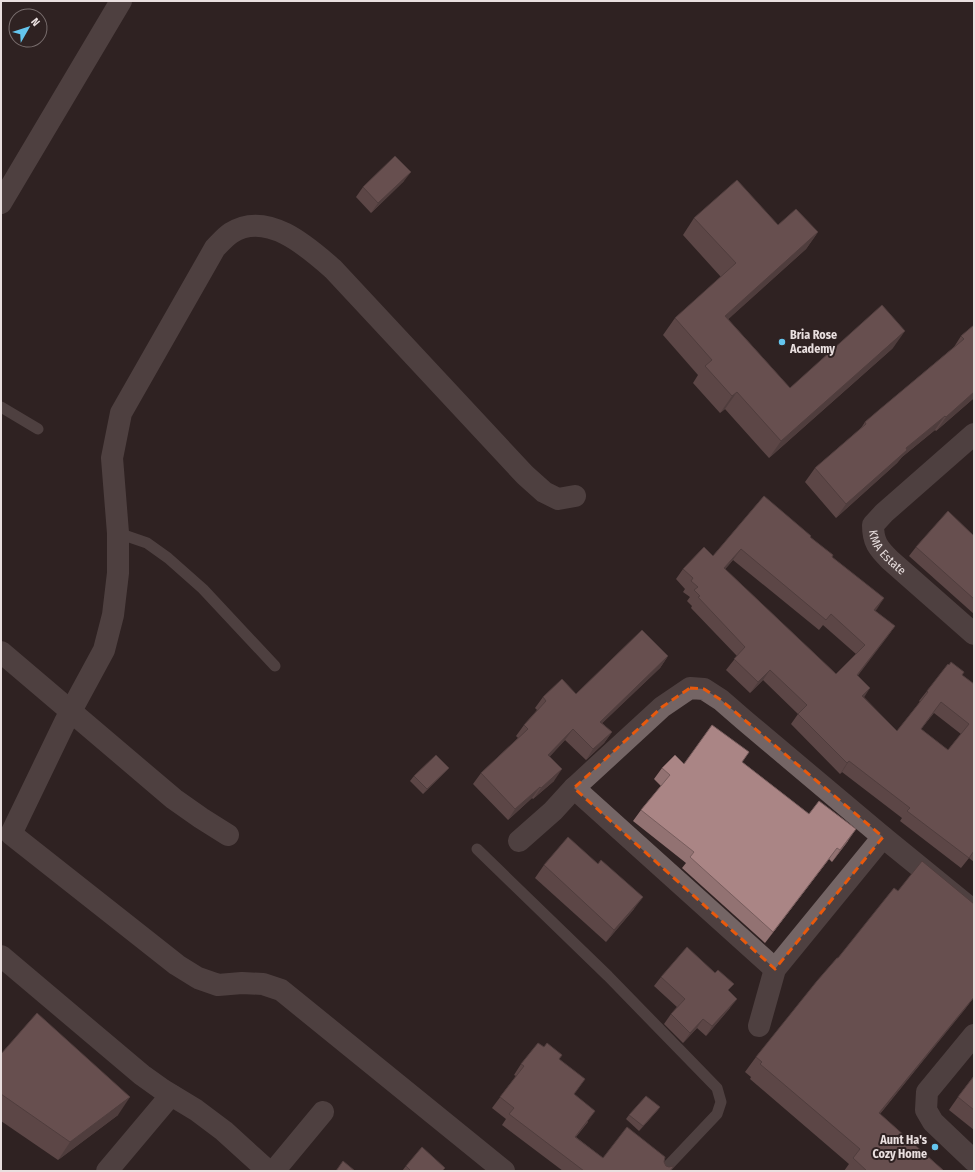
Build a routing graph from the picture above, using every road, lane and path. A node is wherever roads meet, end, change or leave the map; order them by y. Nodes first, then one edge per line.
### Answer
1 (121, 1) edge
2 (1, 203) edge
3 (1, 407) edge
4 (38, 429) dead end
5 (974, 434) edge
6 (575, 496) dead end
7 (118, 533) junction
8 (974, 634) edge
9 (1, 652) edge
10 (275, 666) dead end
11 (70, 712) junction
12 (574, 788) junction
13 (6, 830) edge
14 (228, 835) dead end
15 (883, 837) junction
16 (519, 841) dead end
17 (477, 849) dead end
18 (974, 911) edge
19 (4, 965) edge
20 (775, 969) junction
21 (759, 1026) dead end
22 (974, 1036) edge
23 (171, 1095) junction
24 (323, 1112) dead end
25 (974, 1161) edge
26 (107, 1171) edge
27 (268, 1171) edge
28 (274, 1171) edge
29 (504, 1171) edge
30 (663, 1171) edge

1 - 2 street
3 - 4 lane
5 - 8 street, KMA Estate
6 - 7 street
7 - 10 lane
7 - 11 street
9 - 11 street
11 - 13 street
11 - 14 street
12 - 15 street
12 - 16 street
12 - 20 street
13 - 29 street
15 - 18 street
15 - 20 street
17 - 30 lane
19 - 23 street
20 - 21 street
22 - 25 street
23 - 26 street
23 - 27 street
24 - 28 street

